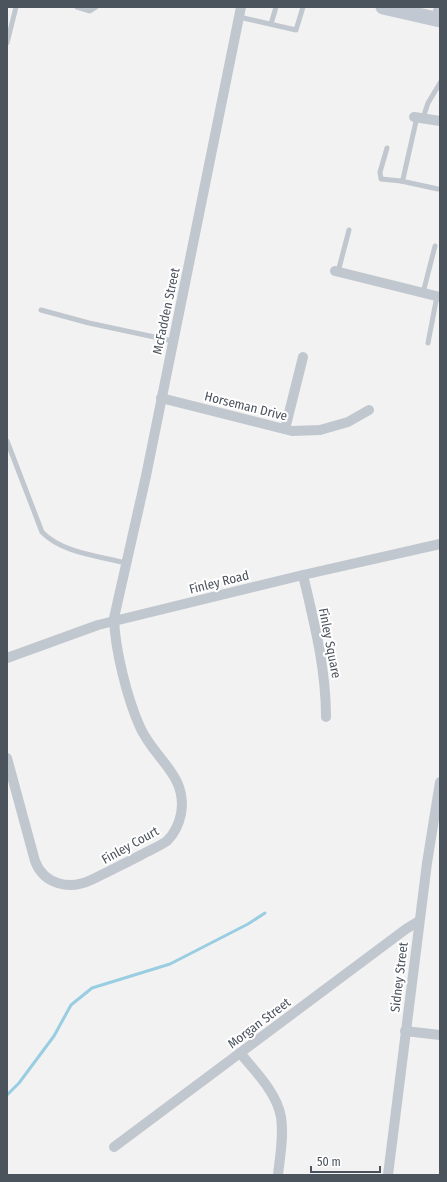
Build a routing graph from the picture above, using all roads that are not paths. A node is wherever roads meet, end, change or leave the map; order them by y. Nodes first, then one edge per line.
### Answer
1 (16, 7) edge
2 (77, 7) edge
3 (96, 7) edge
4 (276, 7) edge
5 (303, 7) edge
6 (383, 7) edge
7 (240, 12) edge
8 (438, 15) edge
9 (7, 18) edge
10 (10, 23) edge
11 (271, 24) junction
12 (7, 42) edge
13 (440, 83) edge
14 (418, 117) junction
15 (440, 121) edge
16 (387, 148) dead end
17 (401, 181) junction
18 (438, 189) dead end
19 (349, 230) dead end
20 (435, 246) dead end
21 (336, 272) joint
22 (423, 293) junction
23 (439, 297) edge
24 (41, 310) dead end
25 (173, 341) junction
26 (428, 343) dead end
27 (303, 357) dead end
28 (161, 398) junction
29 (369, 410) dead end
30 (285, 429) junction
31 (7, 441) edge
32 (440, 544) edge
33 (126, 563) junction
34 (303, 575) junction
35 (114, 620) junction
36 (7, 658) edge
37 (326, 717) dead end
38 (7, 758) edge
39 (440, 782) edge
40 (419, 921) junction
41 (405, 1031) junction
42 (440, 1036) edge
43 (240, 1053) junction
44 (114, 1147) dead end
45 (278, 1175) edge
46 (388, 1175) edge

1 - 10 lane
2 - 3 lane
4 - 11 lane
5 - 11 lane
6 - 8 main road
7 - 11 lane
7 - 25 street, McFadden Street
9 - 10 lane
10 - 12 lane
13 - 14 lane
14 - 15 street
14 - 17 lane
16 - 17 lane
17 - 18 lane
19 - 21 lane
20 - 22 lane
21 - 22 street
22 - 23 street
23 - 26 lane
24 - 25 lane
25 - 28 street, McFadden Street
27 - 30 street
28 - 30 street, Horseman Drive
28 - 33 street, McFadden Street
29 - 30 street, Horseman Drive
31 - 33 lane
32 - 34 street, Finley Road
33 - 35 street, McFadden Street
34 - 35 street, Finley Road
34 - 37 street, Finley Square
35 - 36 street, Finley Road
35 - 38 street, Finley Court
39 - 40 street, Sidney Street
40 - 41 street, Sidney Street
40 - 43 street, Morgan Street
41 - 42 street
41 - 46 street, Sidney Street
43 - 44 street, Morgan Street
43 - 45 street

